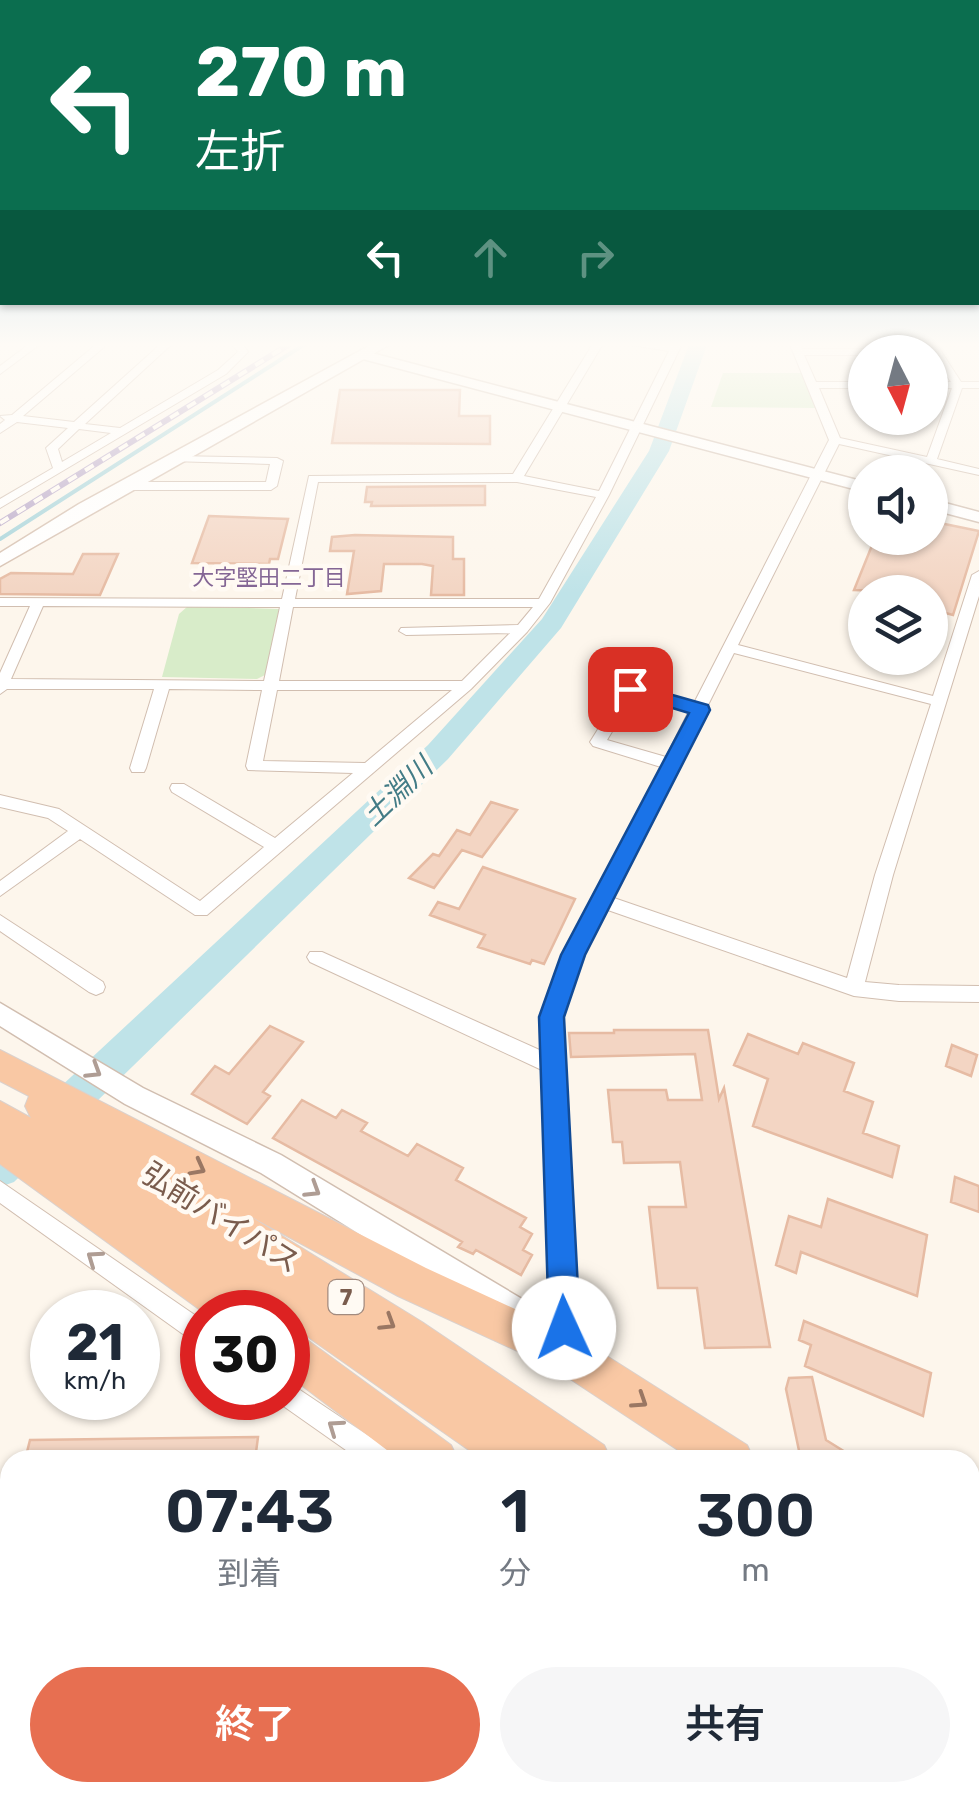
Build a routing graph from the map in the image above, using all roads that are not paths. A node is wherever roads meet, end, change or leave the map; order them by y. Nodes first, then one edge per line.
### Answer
1 (68, 426) edge
2 (129, 426) edge
3 (234, 426) edge
4 (549, 426) edge
5 (634, 426) edge
6 (829, 426) edge
7 (943, 426) edge
8 (75, 427) junction
9 (638, 427) junction
10 (120, 431) junction
11 (835, 440) junction
12 (904, 455) edge
13 (933, 455) edge
14 (174, 459) junction
15 (948, 465) edge
16 (59, 468) junction
17 (979, 472) edge
18 (820, 475) junction
19 (518, 478) junction
20 (848, 482) edge
21 (125, 486) junction
22 (603, 495) junction
23 (0, 504) edge
24 (948, 509) edge
25 (979, 517) edge
26 (0, 561) edge
27 (979, 575) edge
28 (0, 602) edge
29 (38, 603) junction
30 (544, 603) junction
31 (286, 604) junction
32 (522, 629) junction
33 (406, 630) dead end
34 (732, 648) junction
35 (163, 684) junction
36 (270, 684) junction
37 (466, 686) junction
38 (1, 687) edge
39 (940, 702) junction
40 (701, 710) junction
41 (673, 765) junction
42 (138, 768) dead end
43 (370, 768) junction
44 (178, 788) dead end
45 (0, 801) edge
46 (80, 830) junction
47 (276, 847) junction
48 (0, 890) edge
49 (603, 901) junction
50 (0, 922) edge
51 (316, 956) dead end
52 (96, 986) dead end
53 (854, 988) junction
54 (979, 994) edge
55 (0, 1012) edge
56 (554, 1066) junction
57 (7, 1085) edge
58 (95, 1142) junction
59 (0, 1143) edge
60 (0, 1191) edge
61 (218, 1290) edge
62 (180, 1318) edge
63 (566, 1354) junction
64 (310, 1366) edge
65 (310, 1409) edge
66 (368, 1450) edge
67 (423, 1450) edge
68 (506, 1450) edge
69 (575, 1450) edge
70 (716, 1450) edge

1 - 8 street
2 - 10 street
3 - 14 main road
4 - 19 street
5 - 9 street
6 - 11 street
7 - 13 street
8 - 10 street
8 - 16 street
9 - 18 street
9 - 22 street
10 - 16 street
11 - 12 street
11 - 18 street
14 - 21 main road
14 - 21 street
15 - 17 street
16 - 23 street
18 - 20 street
18 - 34 street
19 - 22 street
19 - 31 street
21 - 26 main road
22 - 30 street
24 - 25 street
27 - 39 street
28 - 29 street
29 - 31 street
29 - 38 street
30 - 31 street
30 - 32 street
31 - 36 street
32 - 33 street
32 - 37 street
34 - 39 street
34 - 40 street
35 - 36 street
35 - 38 street
35 - 42 street
36 - 37 street
36 - 43 street
37 - 43 street
39 - 53 street
40 - 41 street
40 - 41 street
41 - 49 street
43 - 47 street
44 - 47 street
45 - 46 street
46 - 47 street
46 - 48 street
49 - 53 street
49 - 56 street
50 - 52 street
51 - 56 street
53 - 54 street
55 -> 58 street
56 - 63 street
57 - 58 highway, 弘前バイパス / 7
57 - 58 highway
58 - 59 highway
58 - 61 highway
58 -> 63 highway
58 - 68 highway, 弘前バイパス / 7
58 -> 69 highway, 弘前バイパス / 7
62 -> 60 street
63 -> 70 highway
64 - 67 highway
66 -> 65 street

